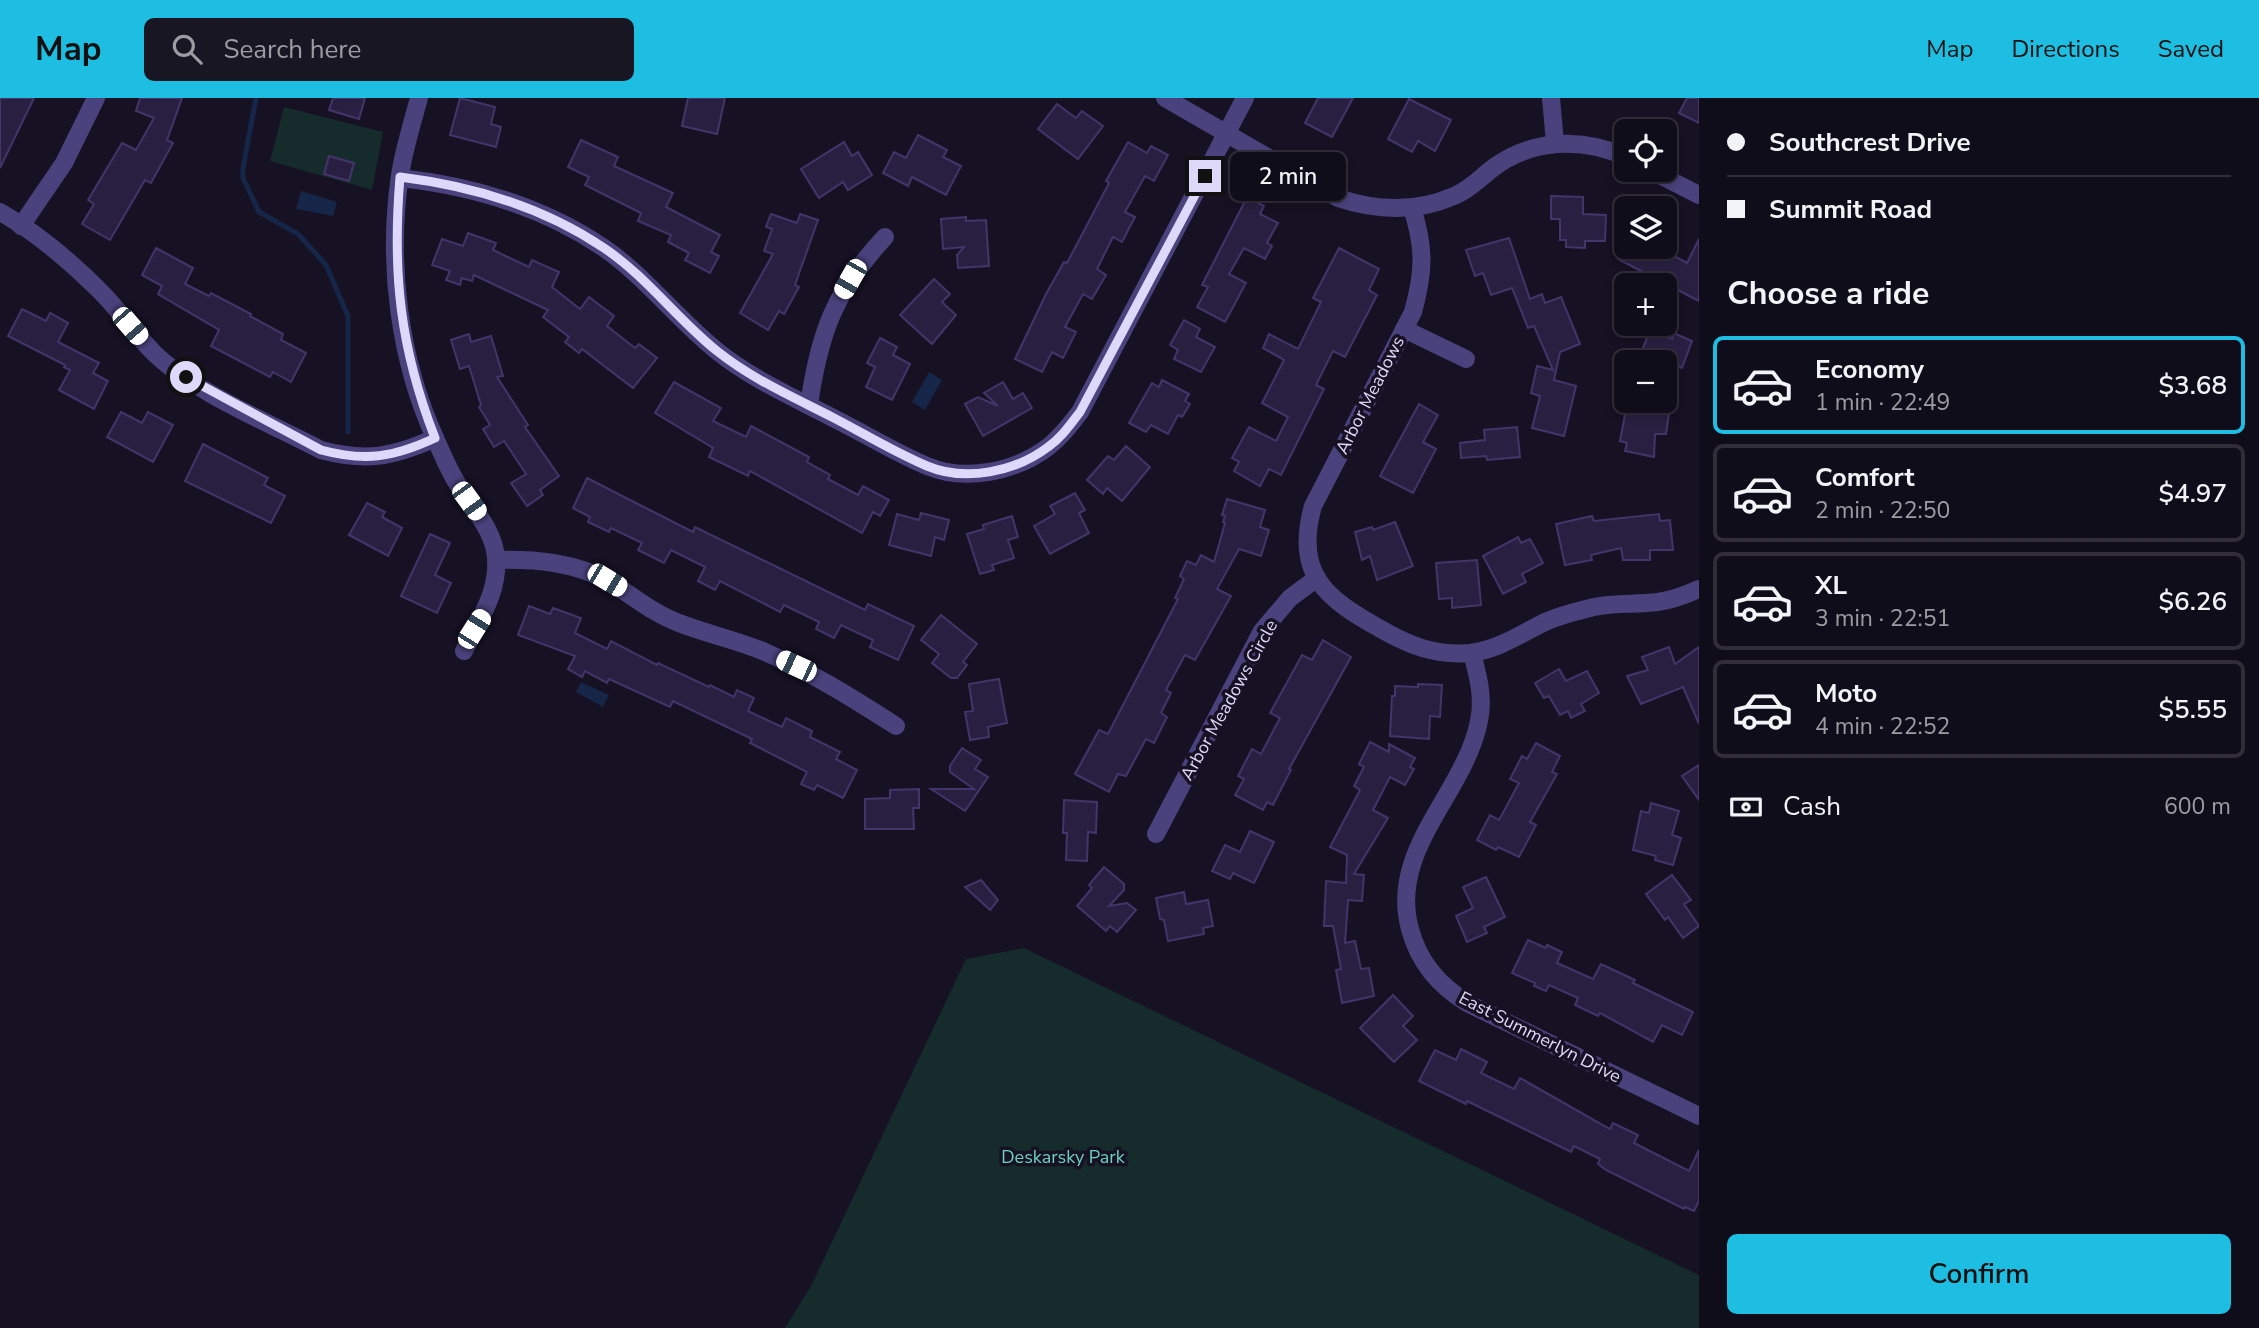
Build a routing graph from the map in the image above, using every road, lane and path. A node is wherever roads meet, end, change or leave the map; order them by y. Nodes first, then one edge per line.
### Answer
1 (96, 98) edge
2 (419, 98) edge
3 (1165, 98) edge
4 (1245, 98) edge
5 (1551, 98) edge
6 (1227, 134) junction
7 (1555, 144) junction
8 (1614, 152) edge
9 (400, 177) junction
10 (1674, 182) edge
11 (1699, 195) edge
12 (1412, 208) junction
13 (0, 212) edge
14 (22, 226) junction
15 (885, 237) dead end
16 (1404, 329) junction
17 (1466, 359) dead end
18 (809, 405) junction
19 (435, 438) junction
20 (496, 560) junction
21 (1317, 578) junction
22 (1699, 589) edge
23 (464, 651) dead end
24 (1472, 653) junction
25 (896, 726) dead end
26 (1156, 834) dead end
27 (1699, 1116) edge

1 - 14 street
2 - 9 street
3 - 6 street
4 - 6 street
5 - 7 street
6 - 12 street
6 - 18 street
7 - 8 street
7 - 12 street
9 - 18 street
9 - 19 street
10 - 11 street
12 - 16 street, Arbor Meadows
13 - 14 street
14 - 19 street
15 - 18 street
16 - 17 street
16 - 21 street, Arbor Meadows
19 - 20 street
20 - 23 street
20 - 25 street
21 - 24 street
21 - 26 street, Arbor Meadows Circle
22 - 24 street
24 - 27 street, East Summerlyn Drive

